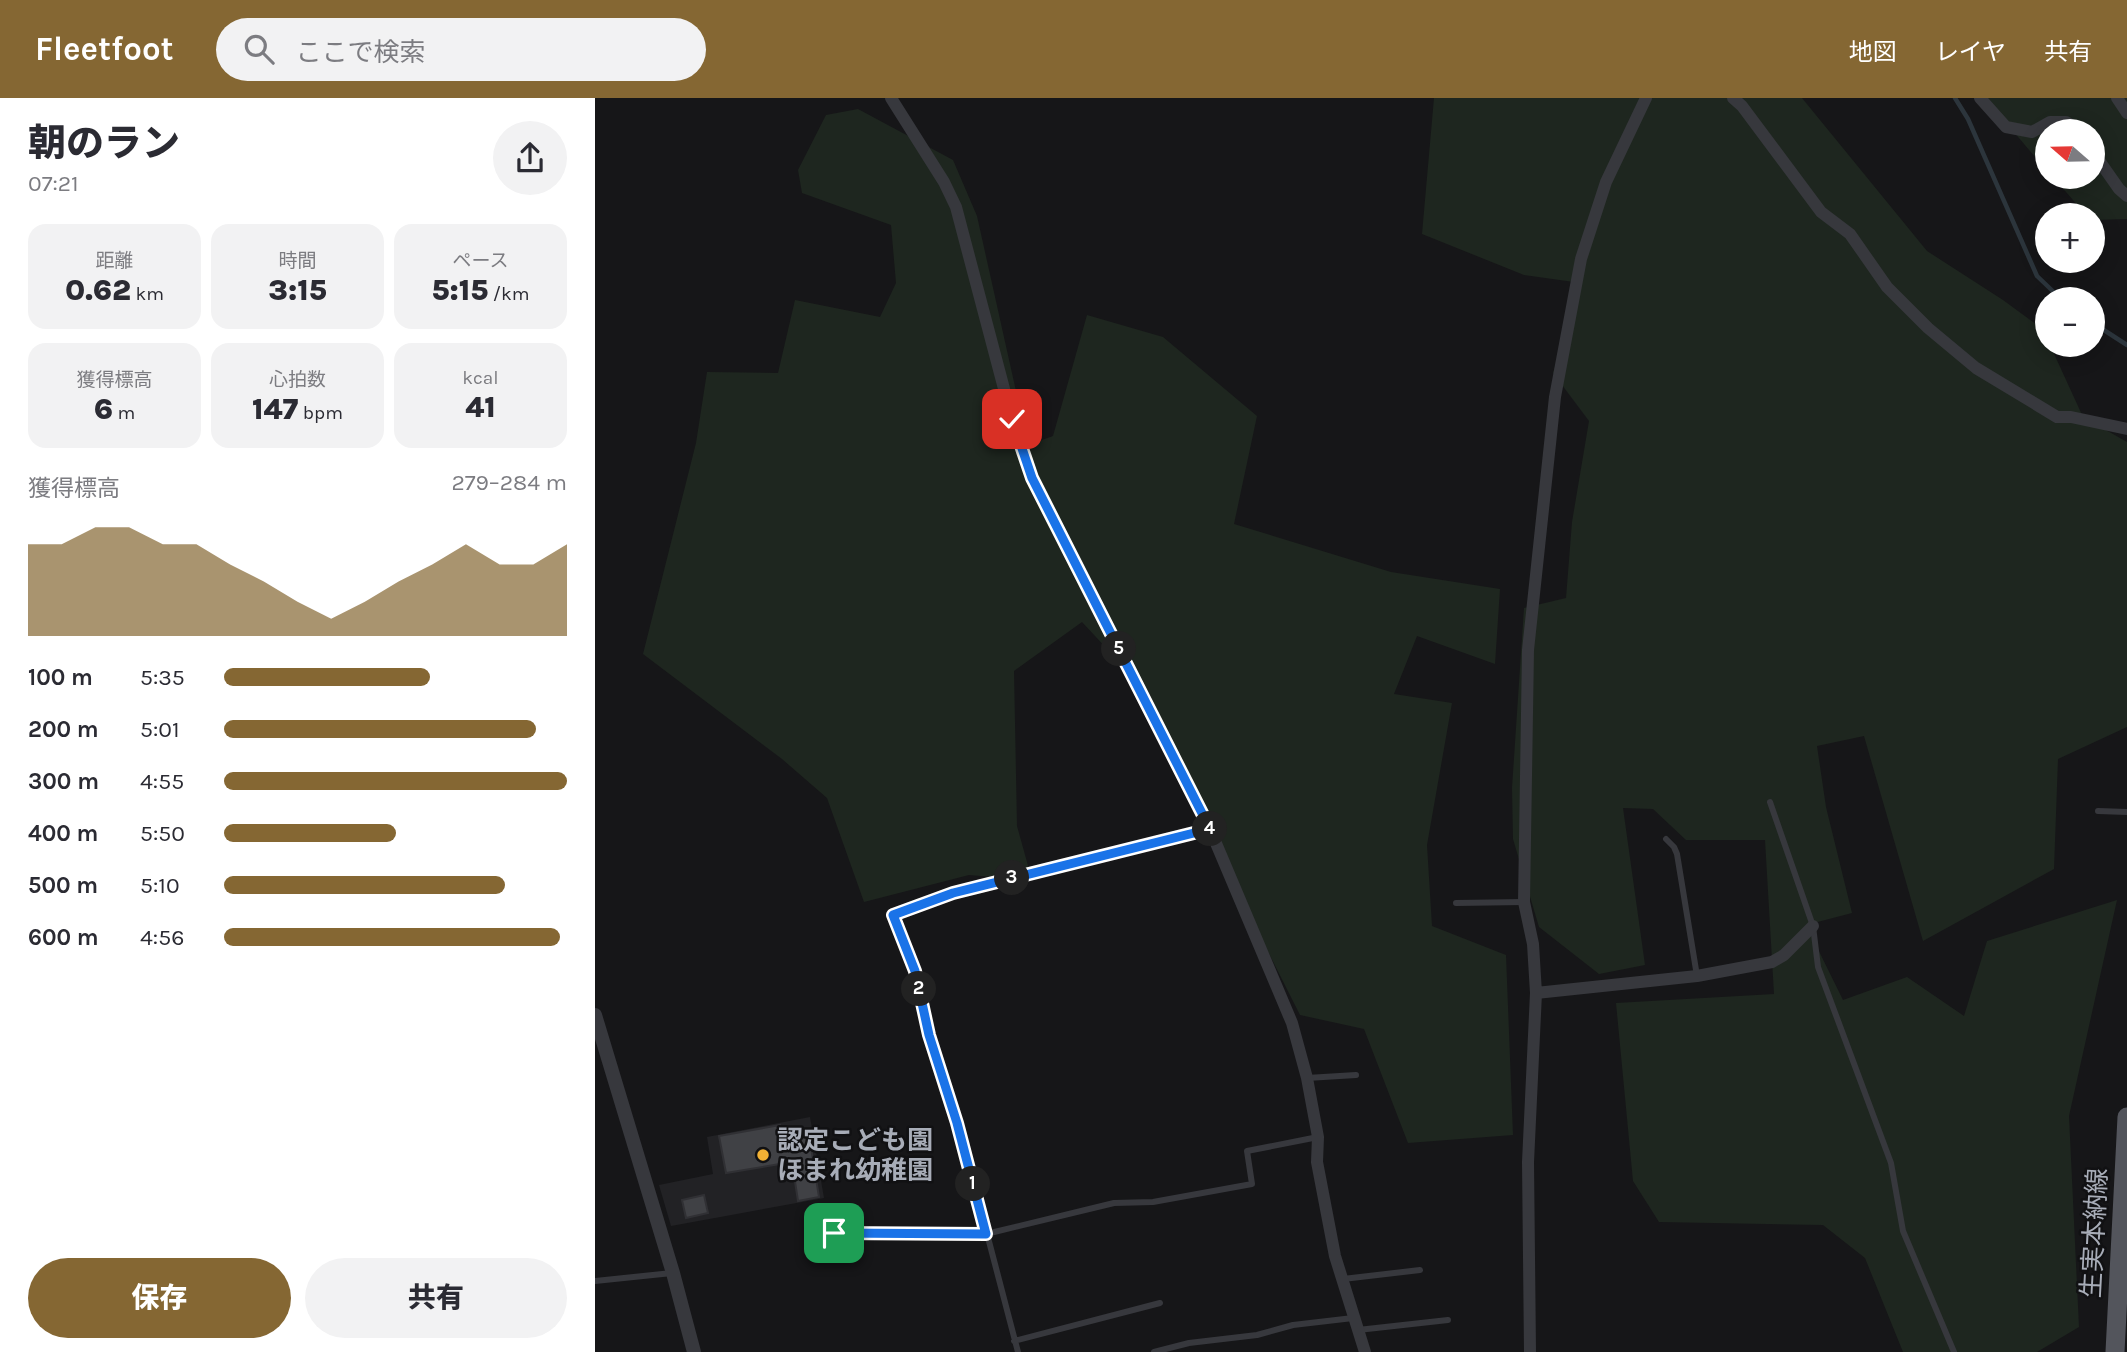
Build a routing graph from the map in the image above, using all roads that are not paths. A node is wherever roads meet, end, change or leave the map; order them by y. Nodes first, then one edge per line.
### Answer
1 (891, 98) edge
2 (1646, 98) edge
3 (1733, 98) edge
4 (1980, 98) edge
5 (2117, 98) edge
6 (2127, 113) edge
7 (2035, 130) edge
8 (2105, 169) edge
9 (2127, 196) edge
10 (2127, 429) edge
11 (1770, 802) dead end
12 (2098, 811) dead end
13 (2127, 812) edge
14 (1210, 829) junction
15 (1666, 839) dead end
16 (1524, 902) junction
17 (1456, 903) dead end
18 (893, 915) joint
19 (1813, 926) junction
20 (1697, 976) junction
21 (1536, 993) junction
22 (595, 1015) edge
23 (1356, 1075) dead end
24 (1307, 1078) junction
25 (2127, 1117) edge
26 (1318, 1137) junction
27 (834, 1233) dead end
28 (986, 1234) junction
29 (1420, 1270) dead end
30 (674, 1273) junction
31 (1341, 1279) junction
32 (595, 1281) edge
33 (1160, 1303) dead end
34 (1448, 1320) dead end
35 (1355, 1324) junction
36 (1014, 1341) junction
37 (694, 1352) edge
38 (1018, 1352) edge
39 (1154, 1352) edge
40 (1365, 1352) edge
41 (1530, 1352) edge
42 (1954, 1352) edge
43 (2115, 1352) edge

1 - 14 street
2 - 16 street
3 - 10 street
4 - 7 street
5 - 6 street
8 - 9 street
11 - 19 lane
12 - 13 lane
14 - 18 street
14 - 24 street
15 - 20 lane
16 - 17 lane
16 - 21 street
18 - 28 lane
19 - 20 street
19 - 42 lane
20 - 21 street
21 - 41 street
22 - 30 street
23 - 24 lane
24 - 26 street
25 - 43 main road, 生実本納線
26 - 28 lane
26 - 31 street
27 - 28 lane
28 - 36 lane
29 - 31 lane
30 - 32 lane
30 - 37 street
31 - 35 street
33 - 36 lane
34 - 35 lane
35 - 39 lane
35 - 40 street
36 - 38 lane

